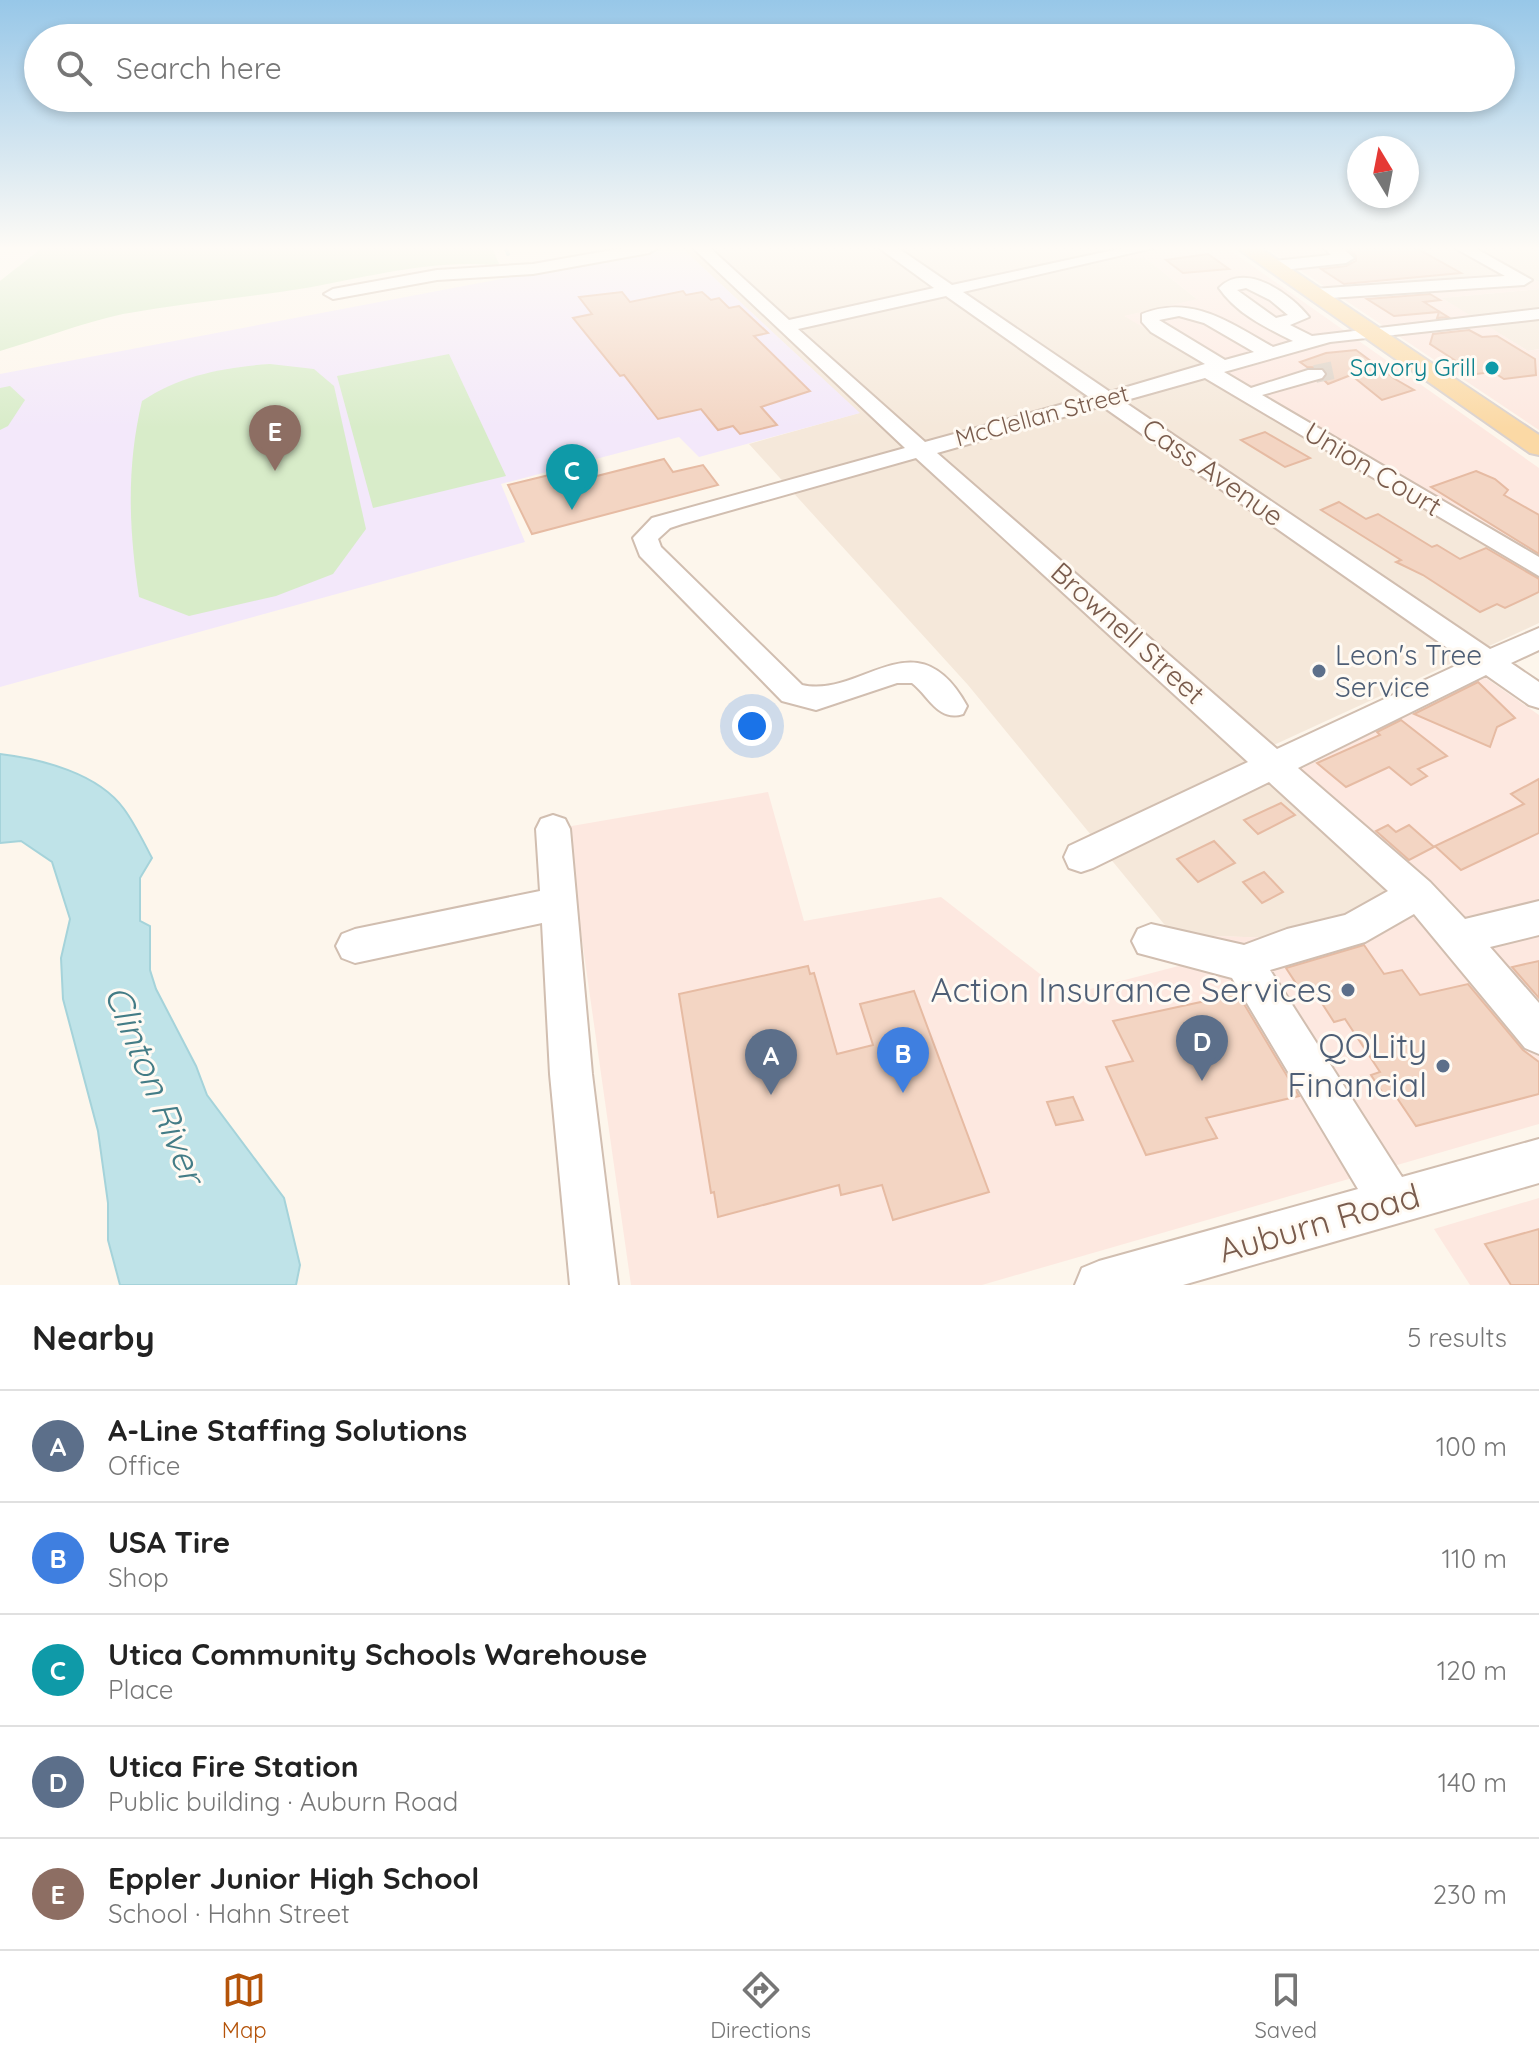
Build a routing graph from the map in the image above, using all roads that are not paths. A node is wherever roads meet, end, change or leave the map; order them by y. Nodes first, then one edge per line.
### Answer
1 (766, 308) edge
2 (868, 308) edge
3 (976, 308) edge
4 (1253, 308) edge
5 (1289, 308) edge
6 (1335, 308) edge
7 (1539, 314) edge
8 (1274, 324) junction
9 (785, 326) junction
10 (1369, 330) junction
11 (1309, 342) junction
12 (1270, 353) junction
13 (1214, 368) junction
14 (1315, 374) tunnel mouth
15 (1260, 389) dead end
16 (1106, 398) junction
17 (1539, 447) edge
18 (922, 449) junction
19 (1539, 568) edge
20 (1539, 638) edge
21 (1488, 663) junction
22 (1539, 697) edge
23 (952, 706) dead end
24 (1274, 764) junction
25 (553, 829) dead end
26 (1081, 857) dead end
27 (1417, 893) junction
28 (559, 903) junction
29 (1539, 918) edge
30 (1460, 937) junction
31 (1151, 941) dead end
32 (355, 946) dead end
33 (1244, 963) junction
34 (1539, 1034) edge
35 (1539, 1161) edge
36 (1392, 1203) junction
37 (594, 1285) edge
38 (1099, 1285) edge

1 - 9 street, Brownell Street
2 - 9 street
3 - 16 street, Cass Avenue
4 - 8 street
5 - 8 street
6 - 10 main road
7 - 10 street, McClellan Street
8 - 11 street
9 - 18 street, Brownell Street
10 - 11 street, McClellan Street
10 - 17 main road
11 - 12 street, McClellan Street
12 - 13 street, McClellan Street
12 - 13 street, Union Court
13 - 16 street, McClellan Street
13 - 19 street, Union Court
14 - 15 street
16 - 18 street, McClellan Street
16 - 21 street, Cass Avenue
18 - 23 street, McClellan Street
18 - 24 street, Brownell Street
20 - 21 street
21 - 22 street, Cass Avenue
21 - 24 street
24 - 26 street
24 - 27 street, Brownell Street
25 - 28 street
27 - 30 street, Brownell Street
27 - 33 street
28 - 32 street
28 - 37 street
29 - 30 street
30 - 34 street, Brownell Street
31 - 33 street
33 - 36 street
35 - 36 street, Auburn Road
36 - 38 street, Auburn Road

